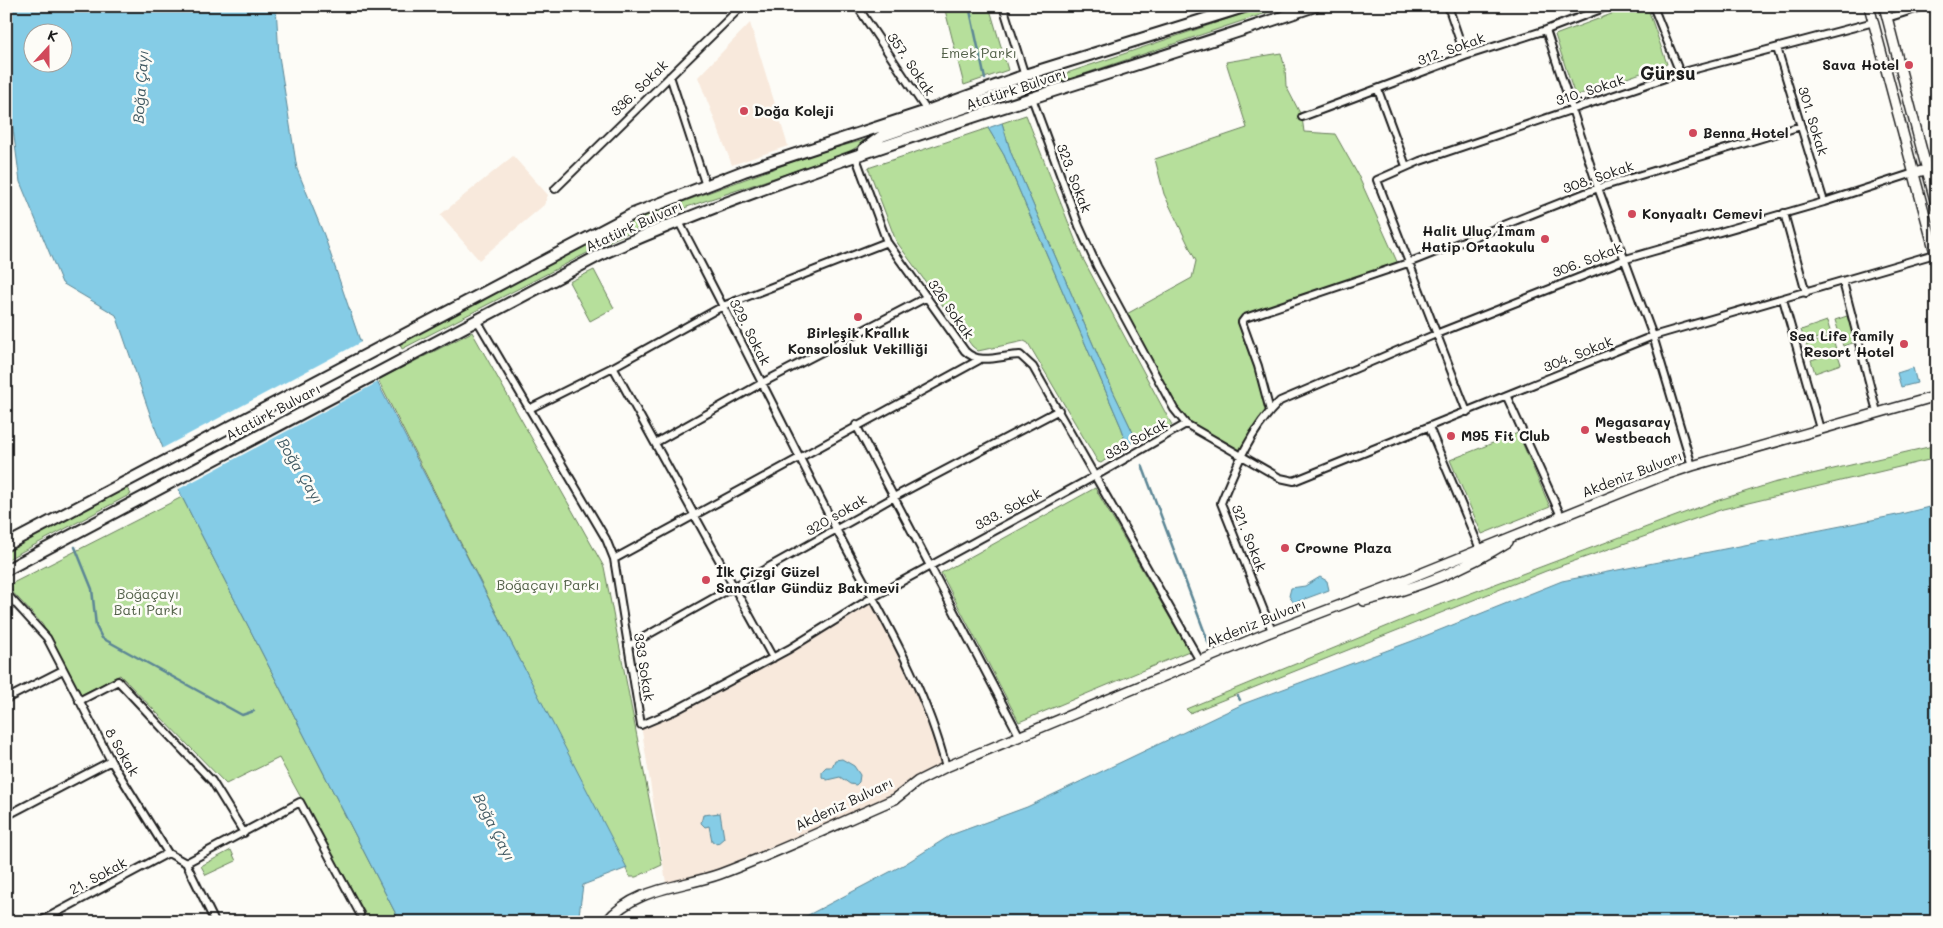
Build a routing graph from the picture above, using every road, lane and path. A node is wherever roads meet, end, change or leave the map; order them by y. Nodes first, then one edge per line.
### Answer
1 (742, 6) edge
2 (857, 6) edge
3 (1003, 6) edge
4 (1247, 6) edge
5 (1315, 6) edge
6 (1448, 6) edge
7 (1609, 6) edge
8 (1653, 6) edge
9 (1870, 6) edge
10 (1884, 6) edge
11 (1926, 6) edge
12 (1887, 18) junction
13 (1874, 22) junction
14 (1546, 30) junction
15 (1777, 48) junction
16 (1465, 56) junction
17 (1680, 73) junction
18 (670, 76) junction
19 (1027, 79) junction
20 (1378, 90) junction
21 (1034, 97) junction
22 (1572, 109) junction
23 (927, 111) junction
24 (1302, 117) dead end
25 (1801, 126) junction
26 (855, 155) junction
27 (1406, 166) junction
28 (1932, 168) edge
29 (1914, 173) junction
30 (706, 186) junction
31 (555, 188) dead end
32 (1598, 188) junction
33 (1824, 202) junction
34 (1937, 208) edge
35 (1784, 213) junction
36 (678, 220) junction
37 (887, 242) junction
38 (1936, 256) edge
39 (1626, 259) junction
40 (1408, 263) junction
41 (1843, 282) junction
42 (1806, 293) junction
43 (927, 296) junction
44 (1783, 299) junction
45 (723, 306) junction
46 (477, 320) junction
47 (1436, 334) junction
48 (1653, 336) junction
49 (979, 360) junction
50 (614, 367) junction
51 (762, 383) junction
52 (1937, 396) edge
53 (1507, 397) junction
54 (529, 409) junction
55 (1058, 410) junction
56 (1270, 411) junction
57 (1467, 412) junction
58 (1877, 412) junction
59 (1186, 424) junction
60 (856, 425) junction
61 (1429, 427) junction
62 (1820, 429) junction
63 (655, 443) junction
64 (1240, 455) junction
65 (800, 456) junction
66 (1692, 466) junction
67 (1097, 475) junction
68 (894, 497) junction
69 (695, 516) junction
70 (1561, 516) junction
71 (836, 528) junction
72 (1525, 530) junction
73 (6, 545) edge
74 (1476, 550) junction
75 (614, 559) junction
76 (1476, 561) junction
77 (931, 565) junction
78 (6, 570) edge
79 (735, 588) junction
80 (1386, 592) junction
81 (6, 593) edge
82 (873, 597) junction
83 (1272, 631) junction
84 (628, 646) junction
85 (773, 658) junction
86 (1200, 660) junction
87 (63, 670) junction
88 (6, 699) edge
89 (79, 700) junction
90 (1020, 737) junction
91 (111, 761) junction
92 (946, 767) junction
93 (6, 816) edge
94 (244, 833) junction
95 (168, 853) junction
96 (186, 863) junction
97 (360, 914) dead end
98 (39, 922) edge
99 (215, 922) edge
100 (606, 922) edge

1 - 18 street, 336. Sokak
2 - 23 street, 357. Sokak
3 - 19 street
4 - 19 main road, Atatürk Bulvarı
5 - 21 main road, Atatürk Bulvarı
6 - 16 street
7 - 14 street, 312. Sokak
8 - 17 street
9 - 13 main road
10 - 12 main road
11 - 12 street
12 - 28 main road
13 - 15 street, 310. Sokak
13 - 29 main road
14 - 16 street, 312. Sokak
14 - 22 street
15 - 17 street, 310. Sokak
15 - 25 street, 301. Sokak
16 - 20 street, 312. Sokak
17 - 22 street, 310. Sokak
18 - 30 street
18 - 31 street, 336. Sokak
19 - 21 main road
19 - 23 main road, Atatürk Bulvarı
19 - 26 main road
20 - 24 street, 312. Sokak
20 - 27 street
21 - 26 main road, Atatürk Bulvarı
21 - 59 street, 323. Sokak
22 - 27 street, 310. Sokak
22 - 32 street
23 - 30 main road, Atatürk Bulvarı
25 - 32 street, 308. Sokak
25 - 33 street, 301. Sokak
26 - 36 main road, Atatürk Bulvarı
26 - 37 street, 326 Sokak
27 - 40 street, 310. Sokak
28 - 29 main road, 306. Sokak
28 - 34 main road
29 - 33 street, 306. Sokak
29 - 38 main road
30 - 73 main road, Atatürk Bulvarı
32 - 39 street
32 - 40 street, 308. Sokak
33 - 35 street, 306. Sokak
35 - 39 street, 306. Sokak
35 - 42 street
36 - 45 street, 329. Sokak
36 - 46 main road, Atatürk Bulvarı
37 - 43 street, 326 Sokak
37 - 45 street
38 - 41 street, 304. Sokak
39 - 47 street, 306. Sokak
39 - 48 street
40 - 47 street
40 - 56 street, 308. Sokak
41 - 42 street, 304. Sokak
41 - 58 street
42 - 44 street, 304. Sokak
43 - 49 street, 326 Sokak
43 - 51 street
44 - 48 street, 304. Sokak
44 - 62 street
45 - 50 street
45 - 51 street, 329. Sokak
46 - 54 street, 333 Sokak
46 - 78 main road, Atatürk Bulvarı
47 - 56 street, 306. Sokak
47 - 57 street
48 - 53 street, 304. Sokak
48 - 66 street
49 - 55 street
49 - 60 street
50 - 54 street
50 - 63 street
51 - 63 street
51 - 65 street, 329. Sokak
52 - 58 main road, Akdeniz Bulvarı
53 - 57 street, 304. Sokak
53 - 70 street
54 - 75 street, 333 Sokak
55 - 67 street
55 - 68 street, 320 sokak
56 - 64 street, 321. Sokak
57 - 61 street, 304. Sokak
58 - 62 main road, Akdeniz Bulvarı
59 - 64 street, 304. Sokak
59 - 67 street, 333 Sokak
60 - 65 street
60 - 68 street
61 - 64 street, 304. Sokak
61 - 74 street
62 - 66 main road, Akdeniz Bulvarı
63 - 69 street
64 - 83 street, 321. Sokak
65 - 69 street
65 - 71 street, 329. Sokak
66 - 70 main road, Akdeniz Bulvarı
67 - 77 street, 333. Sokak
67 - 86 street
68 - 71 street, 320 sokak
68 - 77 street
69 - 75 street
69 - 79 street
70 - 72 main road, Akdeniz Bulvarı
71 - 79 street, 320 sokak
71 - 82 street, 329. Sokak
72 - 74 main road, Akdeniz Bulvarı
72 - 76 main road
74 - 76 main road
74 - 80 main road, Akdeniz Bulvarı
75 - 84 street, 333 Sokak
76 - 80 main road
77 - 82 street, 333 Sokak
77 - 90 street
79 - 84 street, 320 sokak
79 - 85 street
80 - 83 main road, Akdeniz Bulvarı
81 - 87 street, 8 Sokak
82 - 85 street, 333 Sokak
82 - 92 street, 329. Sokak
83 - 86 main road, Akdeniz Bulvarı
84 - 85 street, 333 Sokak
86 - 90 main road, Akdeniz Bulvarı
87 - 88 street
87 - 89 street, 8 Sokak
89 - 91 street, 8 Sokak
89 - 94 street
90 - 92 main road, Akdeniz Bulvarı
91 - 93 street
91 - 95 street, 8 Sokak
92 - 100 main road, Akdeniz Bulvarı
94 - 96 street
94 - 97 street
95 - 96 street, 8 Sokak
95 - 98 street, 21. Sokak
96 - 99 street

